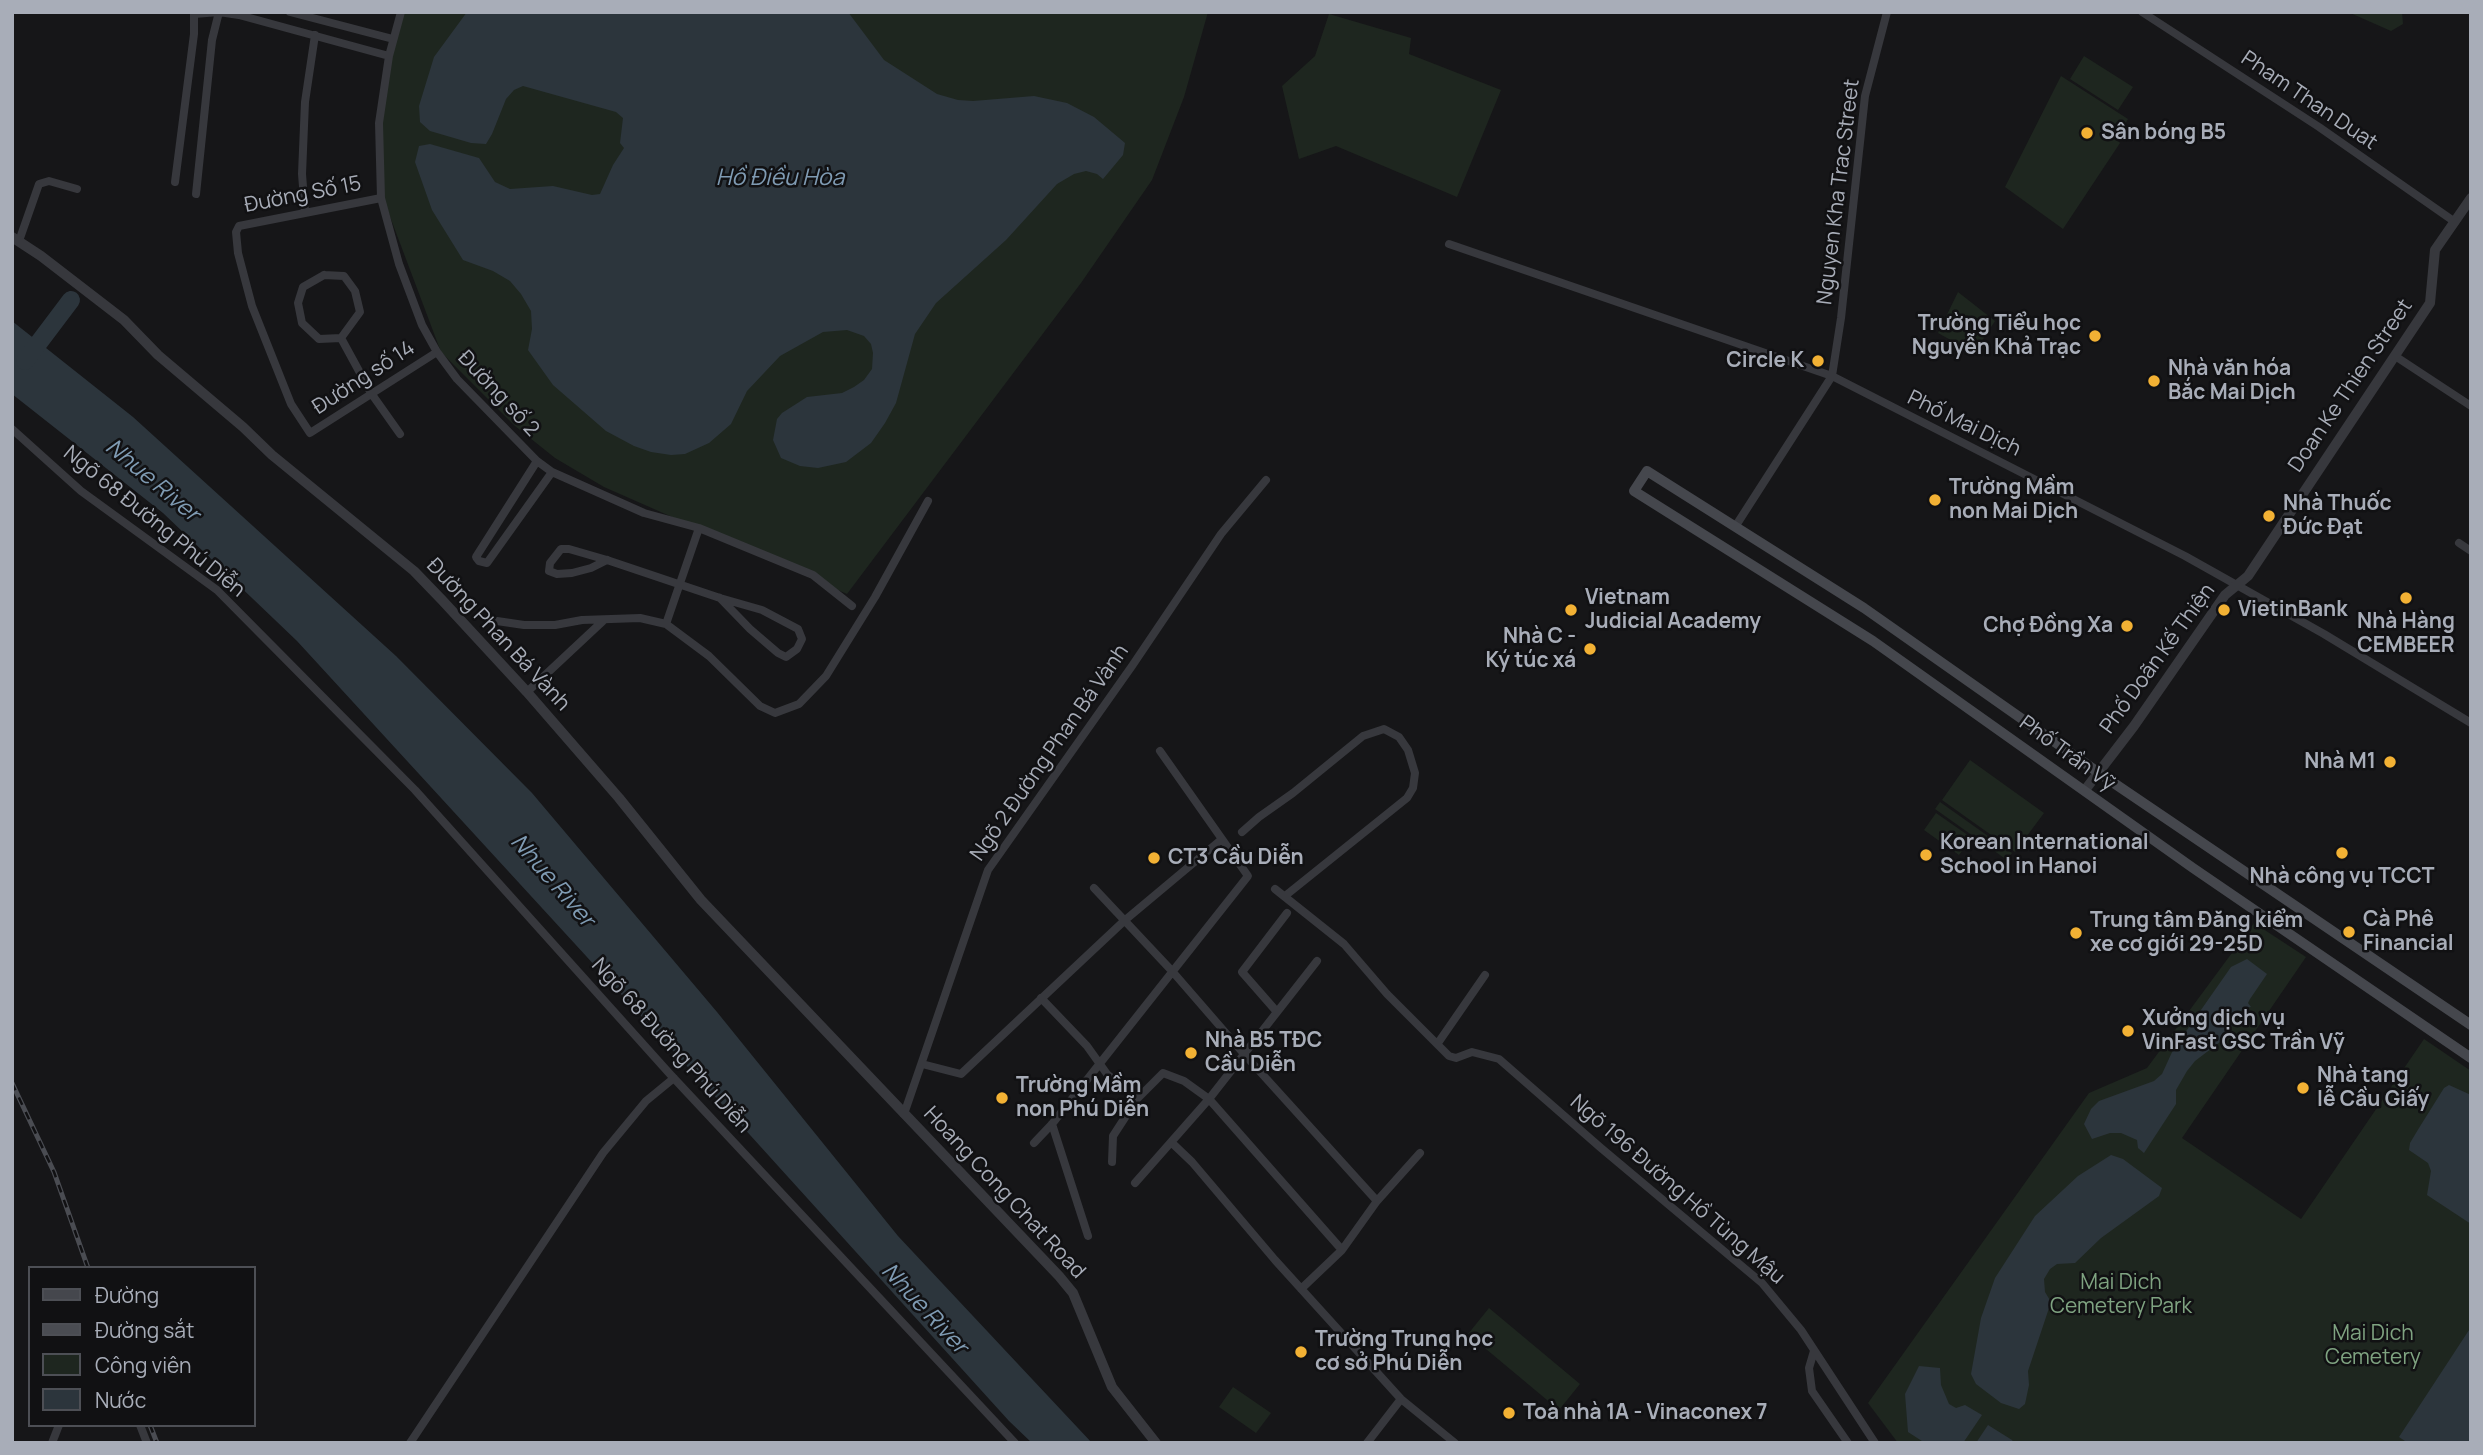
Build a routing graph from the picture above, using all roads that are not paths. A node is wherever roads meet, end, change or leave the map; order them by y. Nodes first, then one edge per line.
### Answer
1 (219, 12) edge
2 (290, 12) edge
3 (401, 12) edge
4 (1887, 12) edge
5 (2142, 12) edge
6 (194, 13) edge
7 (315, 35) junction
8 (393, 39) junction
9 (389, 56) junction
10 (175, 182) dead end
11 (77, 189) dead end
12 (196, 194) dead end
13 (381, 198) junction
14 (2471, 198) edge
15 (305, 212) junction
16 (2455, 222) junction
17 (16, 239) edge
18 (1449, 244) dead end
19 (341, 338) junction
20 (437, 352) junction
21 (2395, 356) junction
22 (1832, 376) junction
23 (371, 393) junction
24 (2471, 406) edge
25 (12, 429) edge
26 (310, 433) joint
27 (400, 435) dead end
28 (537, 461) junction
29 (552, 472) junction
30 (1266, 480) dead end
31 (928, 501) dead end
32 (1735, 527) junction
33 (699, 528) junction
34 (2459, 543) dead end
35 (1724, 545) junction
36 (2471, 551) edge
37 (607, 560) junction
38 (679, 585) junction
39 (2238, 585) junction
40 (720, 598) junction
41 (852, 606) dead end
42 (604, 620) junction
43 (497, 621) dead end
44 (666, 624) junction
45 (527, 692) junction
46 (2471, 723) edge
47 (1160, 751) dead end
48 (2099, 773) junction
49 (2085, 790) junction
50 (1242, 832) dead end
51 (1223, 839) junction
52 (1094, 888) dead end
53 (1275, 889) dead end
54 (1285, 896) junction
55 (1287, 913) dead end
56 (1124, 921) junction
57 (1317, 961) dead end
58 (1172, 971) junction
59 (1485, 975) dead end
60 (1041, 998) junction
61 (1277, 1012) junction
62 (2471, 1025) edge
63 (1438, 1043) junction
64 (1244, 1054) junction
65 (2471, 1058) edge
66 (1099, 1063) junction
67 (922, 1064) junction
68 (674, 1078) junction
69 (1209, 1099) junction
70 (1137, 1100) junction
71 (904, 1114) junction
72 (1052, 1124) junction
73 (1171, 1142) junction
74 (1034, 1143) dead end
75 (1420, 1153) dead end
76 (1112, 1162) dead end
77 (1135, 1183) dead end
78 (1377, 1201) junction
79 (1088, 1236) dead end
80 (1342, 1250) junction
81 (1301, 1289) junction
82 (1814, 1351) junction
83 (1401, 1399) junction
84 (59, 1427) edge
85 (52, 1443) edge
86 (410, 1443) edge
87 (1016, 1443) edge
88 (1156, 1443) edge
89 (1367, 1443) edge
90 (1455, 1443) edge
91 (1847, 1443) edge
92 (1875, 1443) edge

1 - 6 street
1 - 7 street
1 - 12 street
2 - 8 street
3 - 8 street, Đường số 2
4 - 22 street, Nguyen Kha Trac Street
5 - 16 street, Pham Than Duat
6 - 10 street
7 - 9 street
7 - 15 street
8 - 9 street, Đường số 2
9 - 13 street, Đường số 2
11 - 17 street
13 - 15 street, Đường Số 15
13 - 20 street, Đường số 2
14 - 16 street, Doan Ke Thien Street
15 - 26 street, Đường Số 15
16 - 21 street, Doan Ke Thien Street
17 - 45 street, Đường Phan Bá Vành
18 - 22 street, Phố Mai Dịch
19 - 19 street
19 - 23 street
20 - 23 street, Đường số 14
20 - 28 street, Đường số 2
21 - 24 street
21 - 39 street, Doan Ke Thien Street
22 - 32 street
22 - 39 street, Phố Mai Dịch
23 - 26 street, Đường số 14
23 - 27 street
25 - 68 street, Ngõ 68 Đường Phú Diễn
28 - 29 street, Đường số 2
28 - 29 street
29 - 33 street, Đường số 2
30 - 67 street, Ngõ 2 Đường Phan Bá Vành
31 - 44 street
32 - 35 main road
32 - 35 main road, Phố Trần Vỹ
32 - 48 main road, Phố Trần Vỹ
33 - 38 street
33 - 41 street, Đường số 2
34 - 36 street
35 - 49 main road, Phố Trần Vỹ
37 - 37 street
37 - 38 street
38 - 40 street
38 - 44 street
39 - 46 street, Phố Mai Dịch
39 - 48 street, Phố Doãn Kế Thiện
40 - 40 street
42 - 43 street
42 - 44 street
42 - 45 street
45 - 71 street, Đường Phan Bá Vành
47 - 51 street
48 - 49 street, Phố Doãn Kế Thiện
48 - 62 main road, Phố Trần Vỹ
49 - 65 main road, Phố Trần Vỹ
50 - 54 street
51 - 56 street
51 - 58 street
52 - 56 street
53 - 54 street
54 - 63 street
55 - 61 street
56 - 58 street
56 - 60 street
57 - 61 street
58 - 64 street
58 - 66 street
59 - 63 street
60 - 66 street
60 - 67 street
61 - 64 street
63 - 82 street, Ngõ 196 Đường Hồ Tùng Mậu
64 - 69 street
64 - 78 street
66 - 70 street
66 - 72 street
67 - 71 street, Ngõ 2 Đường Phan Bá Vành
68 - 86 street
68 - 87 street, Ngõ 68 Đường Phú Diễn
69 - 70 street
69 - 73 street
69 - 80 street
70 - 76 street
71 - 88 street, Hoang Cong Chat Road
72 - 74 street
72 - 79 street
73 - 77 street
73 - 81 street
75 - 78 street
78 - 80 street
80 - 81 street
81 - 83 street
82 - 91 street
82 - 92 street, Ngõ 196 Đường Hồ Tùng Mậu
83 - 89 street
83 - 90 street
84 - 85 street

